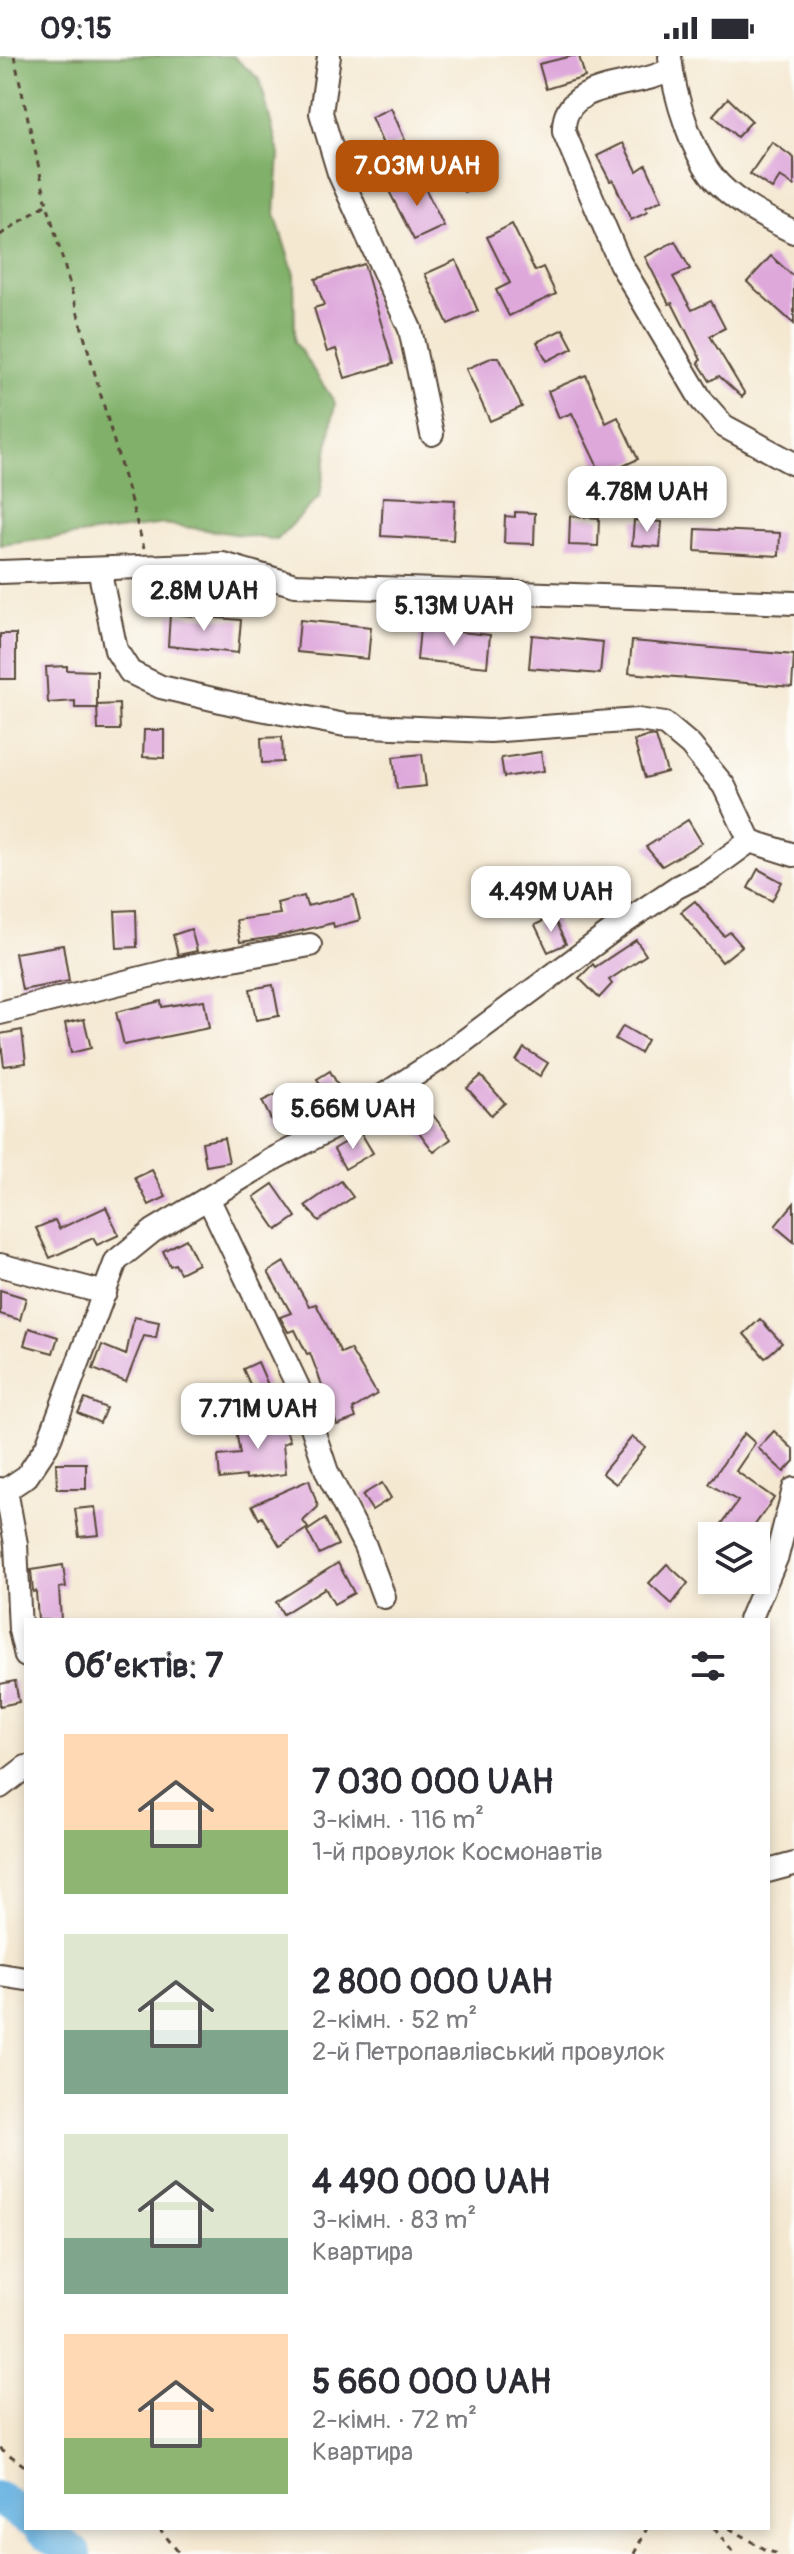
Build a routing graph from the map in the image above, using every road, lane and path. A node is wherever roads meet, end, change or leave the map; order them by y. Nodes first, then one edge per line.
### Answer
1 (14, 56) edge
2 (329, 56) edge
3 (670, 62) edge
4 (47, 204) junction
5 (794, 232) edge
6 (0, 235) edge
7 (432, 434) dead end
8 (794, 464) edge
9 (149, 567) junction
10 (99, 569) junction
11 (0, 572) edge
12 (794, 603) edge
13 (750, 841) junction
14 (794, 855) edge
15 (310, 945) dead end
16 (0, 1013) edge
17 (209, 1200) junction
18 (0, 1265) edge
19 (105, 1293) junction
20 (3, 1489) edge
21 (794, 1489) edge
22 (384, 1597) dead end
23 (751, 1618) edge
24 (24, 1647) edge
25 (24, 1769) edge
26 (0, 1787) edge
27 (794, 1864) edge
28 (770, 1870) edge
29 (0, 1975) edge
30 (24, 1979) edge
31 (0, 2448) edge
32 (24, 2466) edge
33 (161, 2530) edge
34 (646, 2530) edge
35 (716, 2530) edge
36 (732, 2530) edge
37 (180, 2554) edge
38 (634, 2554) edge
39 (734, 2554) edge
40 (780, 2554) edge

1 - 4 path
2 - 7 street
3 - 5 street
3 - 8 street
4 - 6 path
4 - 9 path
9 - 10 street
9 - 12 street
10 - 11 street
10 - 13 street
13 - 14 street
13 - 17 street
15 - 16 street
17 - 19 street
17 - 22 street
18 - 19 street
19 - 20 street
20 - 24 street
21 - 23 street
25 - 26 street
27 - 28 street
29 - 30 street
31 - 32 path
33 - 37 path
34 - 38 path
35 - 39 path
36 - 40 path

